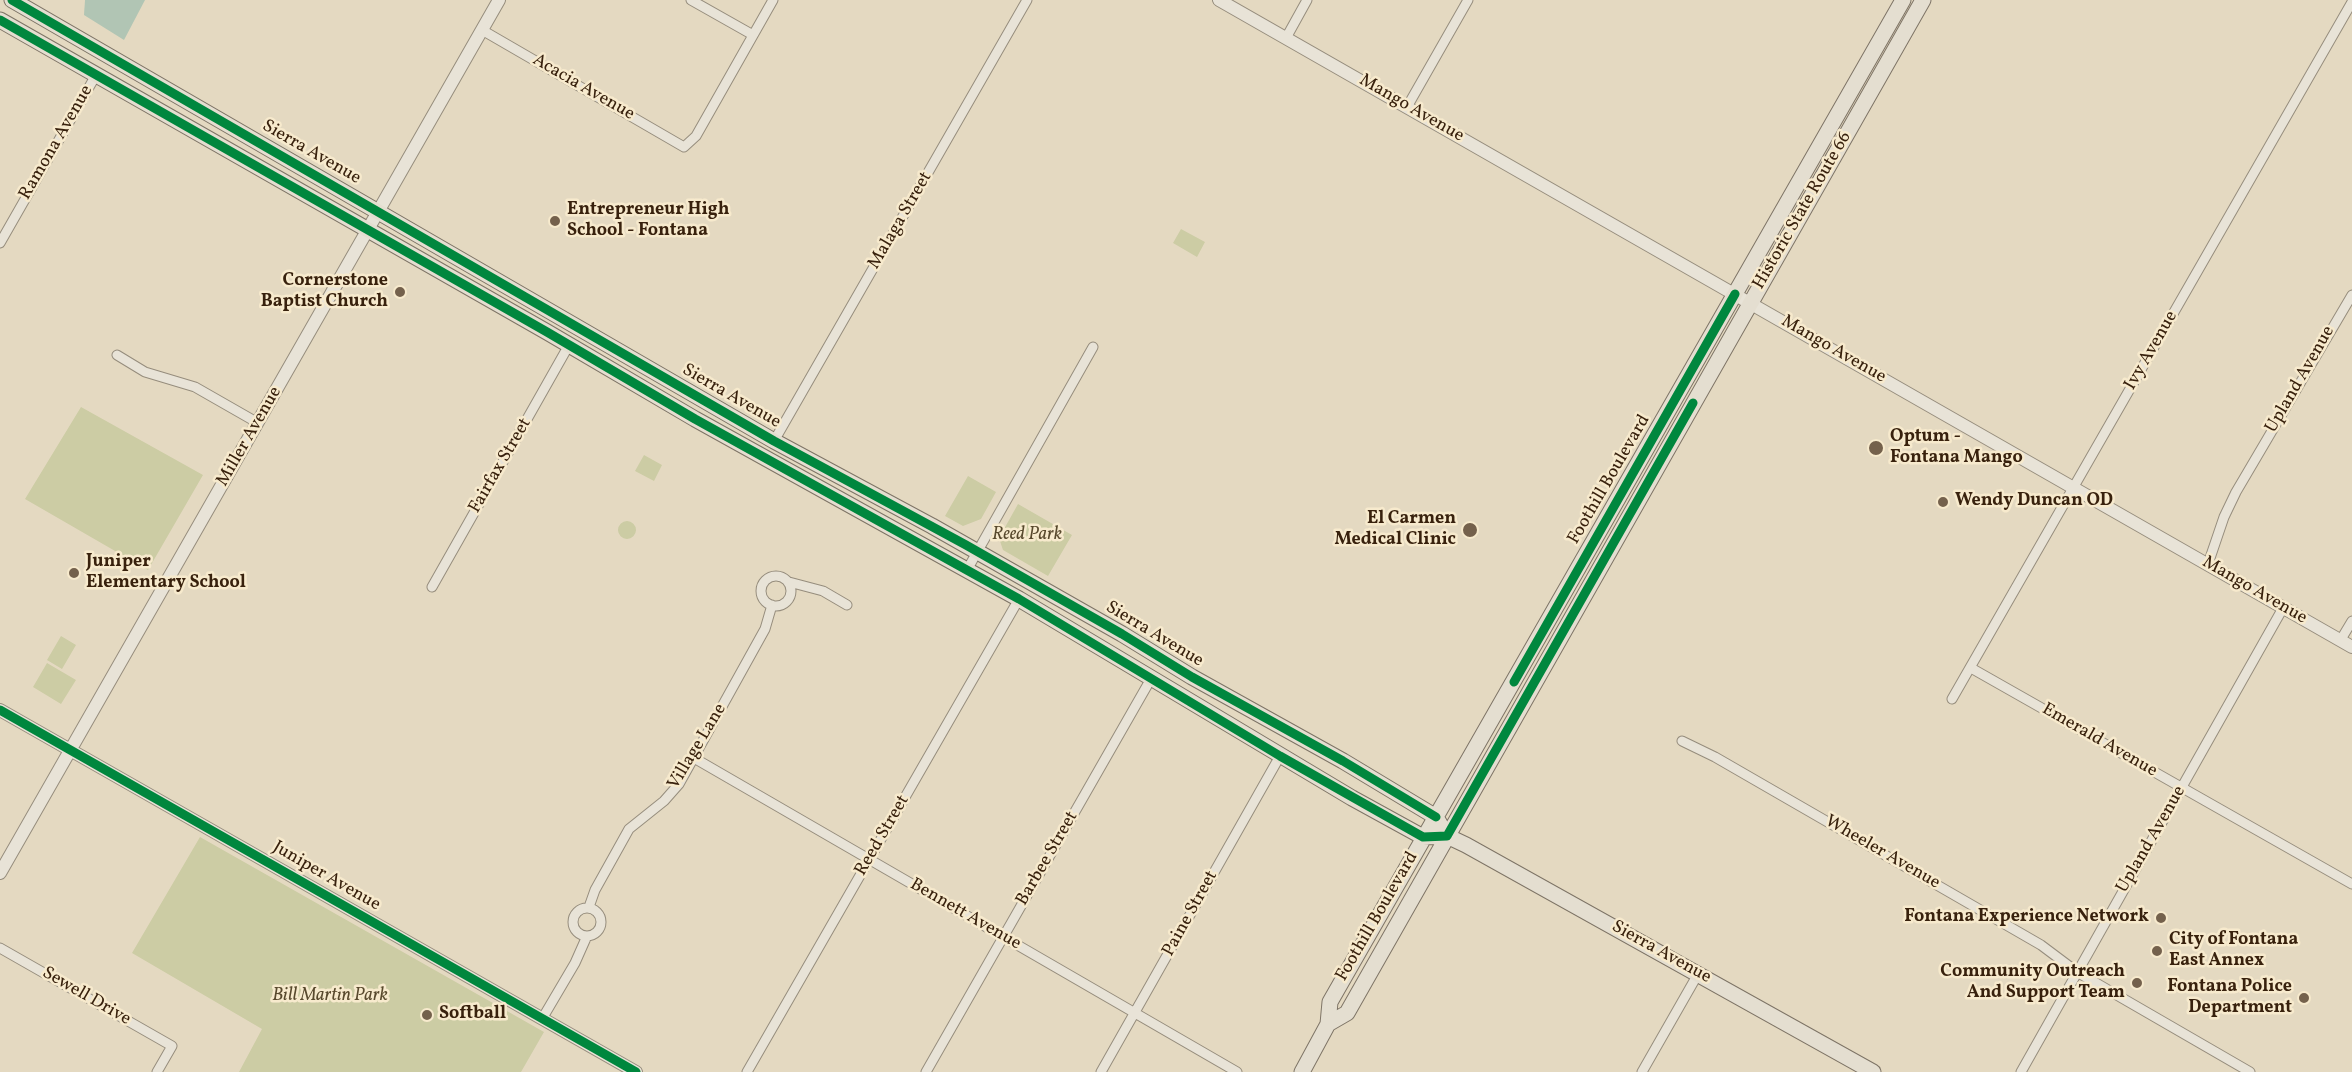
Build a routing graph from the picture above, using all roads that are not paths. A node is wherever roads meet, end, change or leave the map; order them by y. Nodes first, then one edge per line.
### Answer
1 (12, 0) edge
2 (499, 0) edge
3 (691, 0) edge
4 (773, 0) edge
5 (1027, 0) edge
6 (1219, 0) edge
7 (1307, 0) edge
8 (1468, 0) edge
9 (1903, 0) edge
10 (1923, 0) edge
11 (2352, 2) edge
12 (0, 20) edge
13 (482, 30) junction
14 (753, 35) junction
15 (1286, 38) junction
16 (1870, 57) junction
17 (1885, 66) junction
18 (96, 75) junction
19 (1407, 107) junction
20 (378, 211) junction
21 (367, 230) junction
22 (0, 243) edge
23 (1735, 294) junction
24 (2352, 296) edge
25 (1750, 303) junction
26 (569, 345) junction
27 (1093, 347) dead end
28 (117, 355) dead end
29 (258, 423) junction
30 (774, 441) junction
31 (2073, 488) junction
32 (977, 552) junction
33 (2208, 564) junction
34 (967, 570) junction
35 (789, 582) junction
36 (432, 587) dead end
37 (1019, 599) junction
38 (772, 605) junction
39 (847, 605) dead end
40 (2283, 608) junction
41 (2352, 621) edge
42 (2340, 641) junction
43 (2352, 647) edge
44 (1971, 668) junction
45 (1152, 677) junction
46 (1952, 699) dead end
47 (0, 710) edge
48 (1682, 741) dead end
49 (69, 750) junction
50 (1280, 756) junction
51 (694, 758) junction
52 (2182, 788) junction
53 (1436, 817) junction
54 (1447, 836) junction
55 (1423, 837) junction
56 (869, 860) junction
57 (0, 873) edge
58 (2352, 884) edge
59 (589, 908) junction
60 (587, 936) junction
61 (1004, 937) junction
62 (0, 948) edge
63 (2077, 972) junction
64 (1698, 974) junction
65 (1135, 1013) junction
66 (542, 1019) junction
67 (1328, 1024) junction
68 (157, 1072) edge
69 (636, 1072) edge
70 (747, 1072) edge
71 (926, 1072) edge
72 (1101, 1072) edge
73 (1237, 1072) edge
74 (1302, 1072) edge
75 (1641, 1072) edge
76 (1874, 1072) edge
77 (2021, 1072) edge
78 (2250, 1072) edge

1 - 20 main road, Sierra Avenue
2 - 13 street, Miller Avenue
3 - 14 street
4 - 14 street
5 - 30 street, Malaga Street
6 - 15 street, Mango Avenue
7 - 15 street
8 - 19 street
9 - 16 main road, Foothill Boulevard
10 - 17 main road
11 - 31 street, Ivy Avenue
12 - 18 main road, Sierra Avenue
13 - 14 street, Acacia Avenue
13 - 20 street, Miller Avenue
15 - 19 street, Mango Avenue
16 - 17 main road
16 - 23 main road, Foothill Boulevard
17 - 25 main road, Historic State Route 66
18 - 21 main road, Sierra Avenue
18 - 22 street, Ramona Avenue
19 - 23 street, Mango Avenue
20 - 21 street, Miller Avenue
20 - 30 main road, Sierra Avenue
21 - 26 main road, Sierra Avenue
21 - 29 street, Miller Avenue
23 - 25 street, Mango Avenue
23 - 53 main road, Foothill Boulevard
24 - 33 street, Upland Avenue
25 - 31 street, Mango Avenue
25 - 54 main road, Foothill Boulevard
26 - 34 main road, Sierra Avenue
26 - 36 street, Fairfax Street
27 - 32 street
28 - 29 street
29 - 49 street, Miller Avenue
30 - 32 main road, Sierra Avenue
31 - 33 street, Mango Avenue
31 - 44 street, Ivy Avenue
32 - 34 street
32 - 53 main road, Sierra Avenue
33 - 40 street, Mango Avenue
34 - 37 main road, Sierra Avenue
35 - 38 street
35 - 38 street
35 - 39 street
37 - 45 main road, Sierra Avenue
37 - 56 street, Reed Street
38 - 51 street, Village Lane
40 - 42 street, Mango Avenue
40 - 52 street, Upland Avenue
41 - 42 street
42 - 43 street, Mango Avenue
44 - 46 street, Ivy Avenue
44 - 52 street, Emerald Avenue
45 - 50 main road, Sierra Avenue
45 - 61 street, Barbee Street
47 - 49 street, Juniper Avenue
48 - 63 street, Wheeler Avenue
49 - 57 street, Miller Avenue
49 - 66 street, Juniper Avenue
50 - 55 main road, Sierra Avenue
50 - 65 street, Paine Street
51 - 56 street, Bennett Avenue
51 - 59 street, Village Lane
52 - 58 street, Emerald Avenue
52 - 63 street, Upland Avenue
53 - 54 main road, Sierra Avenue
53 - 55 main road, Foothill Boulevard
54 - 55 main road
54 - 64 main road, Sierra Avenue
54 - 67 main road, Foothill Boulevard
55 - 67 main road, Foothill Boulevard
56 - 61 street, Bennett Avenue
56 - 70 street, Reed Street
59 - 60 street
59 - 60 street
60 - 66 street
61 - 65 street, Bennett Avenue
61 - 71 street, Barbee Street
62 - 68 street, Sewell Drive
63 - 77 street, Upland Avenue
63 - 78 street, Wheeler Avenue
64 - 75 street
64 - 76 main road, Sierra Avenue
65 - 72 street, Paine Street
65 - 73 street, Bennett Avenue
66 - 69 street, Juniper Avenue
67 - 74 main road, Foothill Boulevard

